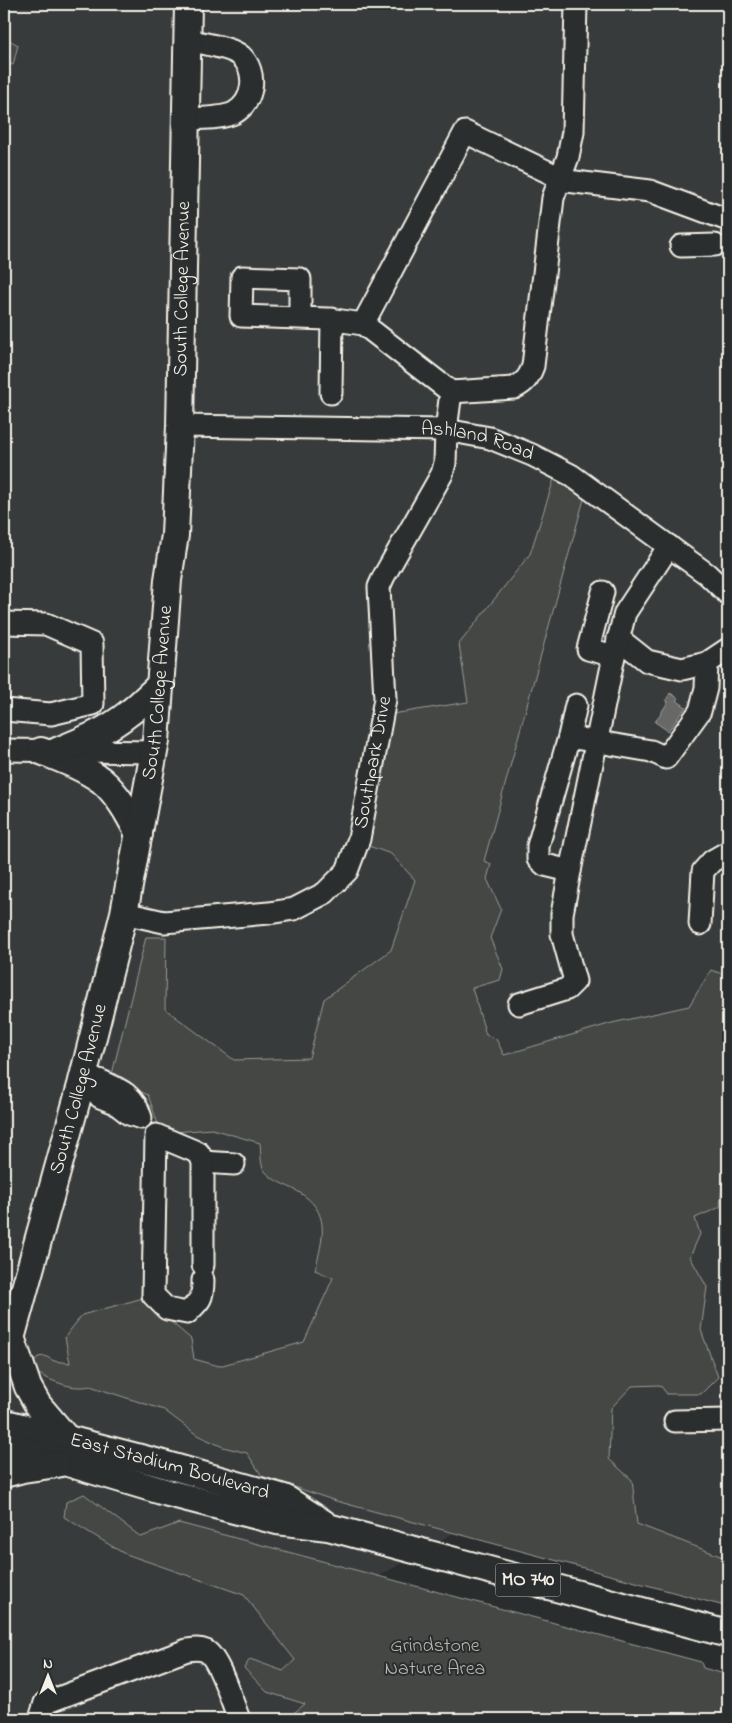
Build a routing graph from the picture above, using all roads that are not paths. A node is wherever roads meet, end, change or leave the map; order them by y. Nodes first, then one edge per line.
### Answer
1 (188, 4) edge
2 (576, 4) edge
3 (189, 40) junction
4 (187, 119) junction
5 (560, 179) junction
6 (728, 220) edge
7 (719, 245) edge
8 (681, 246) dead end
9 (300, 318) dead end
10 (332, 319) junction
11 (363, 324) junction
12 (451, 392) junction
13 (331, 393) dead end
14 (180, 426) junction
15 (446, 430) junction
16 (669, 546) junction
17 (603, 592) dead end
18 (728, 594) edge
19 (4, 623) edge
20 (616, 647) junction
21 (728, 649) edge
22 (707, 663) junction
23 (161, 684) junction
24 (576, 705) dead end
25 (4, 710) edge
26 (569, 737) junction
27 (596, 742) junction
28 (4, 750) edge
29 (49, 751) junction
30 (155, 752) junction
31 (139, 834) junction
32 (728, 852) edge
33 (570, 871) junction
34 (124, 913) junction
35 (700, 924) dead end
36 (519, 1004) dead end
37 (86, 1082) junction
38 (156, 1135) junction
39 (203, 1162) junction
40 (234, 1164) dead end
41 (8, 1341) edge
42 (4, 1364) edge
43 (728, 1420) edge
44 (675, 1421) dead end
45 (4, 1424) edge
46 (4, 1444) edge
47 (66, 1451) junction
48 (4, 1474) edge
49 (728, 1634) edge
50 (40, 1719) edge
51 (239, 1719) edge

1 - 3 main road, South College Avenue
2 - 5 street
3 - 4 main road, South College Avenue
3 - 4 street
4 - 14 main road, South College Avenue
5 - 6 street
5 - 11 street
5 - 12 street
7 - 8 street
9 - 10 street
10 - 11 street
10 - 13 street
11 - 12 street
12 - 15 street, Southpark Drive
14 - 15 street, Ashland Road
14 - 23 main road, South College Avenue
15 - 16 street, Ashland Road
15 - 34 street, Southpark Drive
16 - 18 street, Ashland Road
16 - 20 street
17 - 20 street
19 - 25 street
20 - 22 street
20 - 27 street
21 - 22 street
22 - 27 street
23 - 29 main road
23 - 30 main road, South College Avenue
24 - 26 street
26 - 27 street
26 - 33 street
27 - 33 street
28 - 29 street
29 - 30 street
29 - 31 main road
30 - 31 main road, South College Avenue
31 - 34 main road, South College Avenue
32 - 35 street
33 - 36 street
34 - 37 main road, South College Avenue
37 - 38 street
37 - 41 main road, South College Avenue
38 - 39 street
38 - 39 street
39 - 40 street
41 - 42 main road, South College Avenue
41 - 47 main road
43 - 44 street
45 - 47 main road, East Stadium Boulevard / MO 740
46 - 47 main road, East Stadium Boulevard / MO 740
47 - 48 main road
47 - 49 main road, East Stadium Boulevard / MO 740
50 - 51 street

